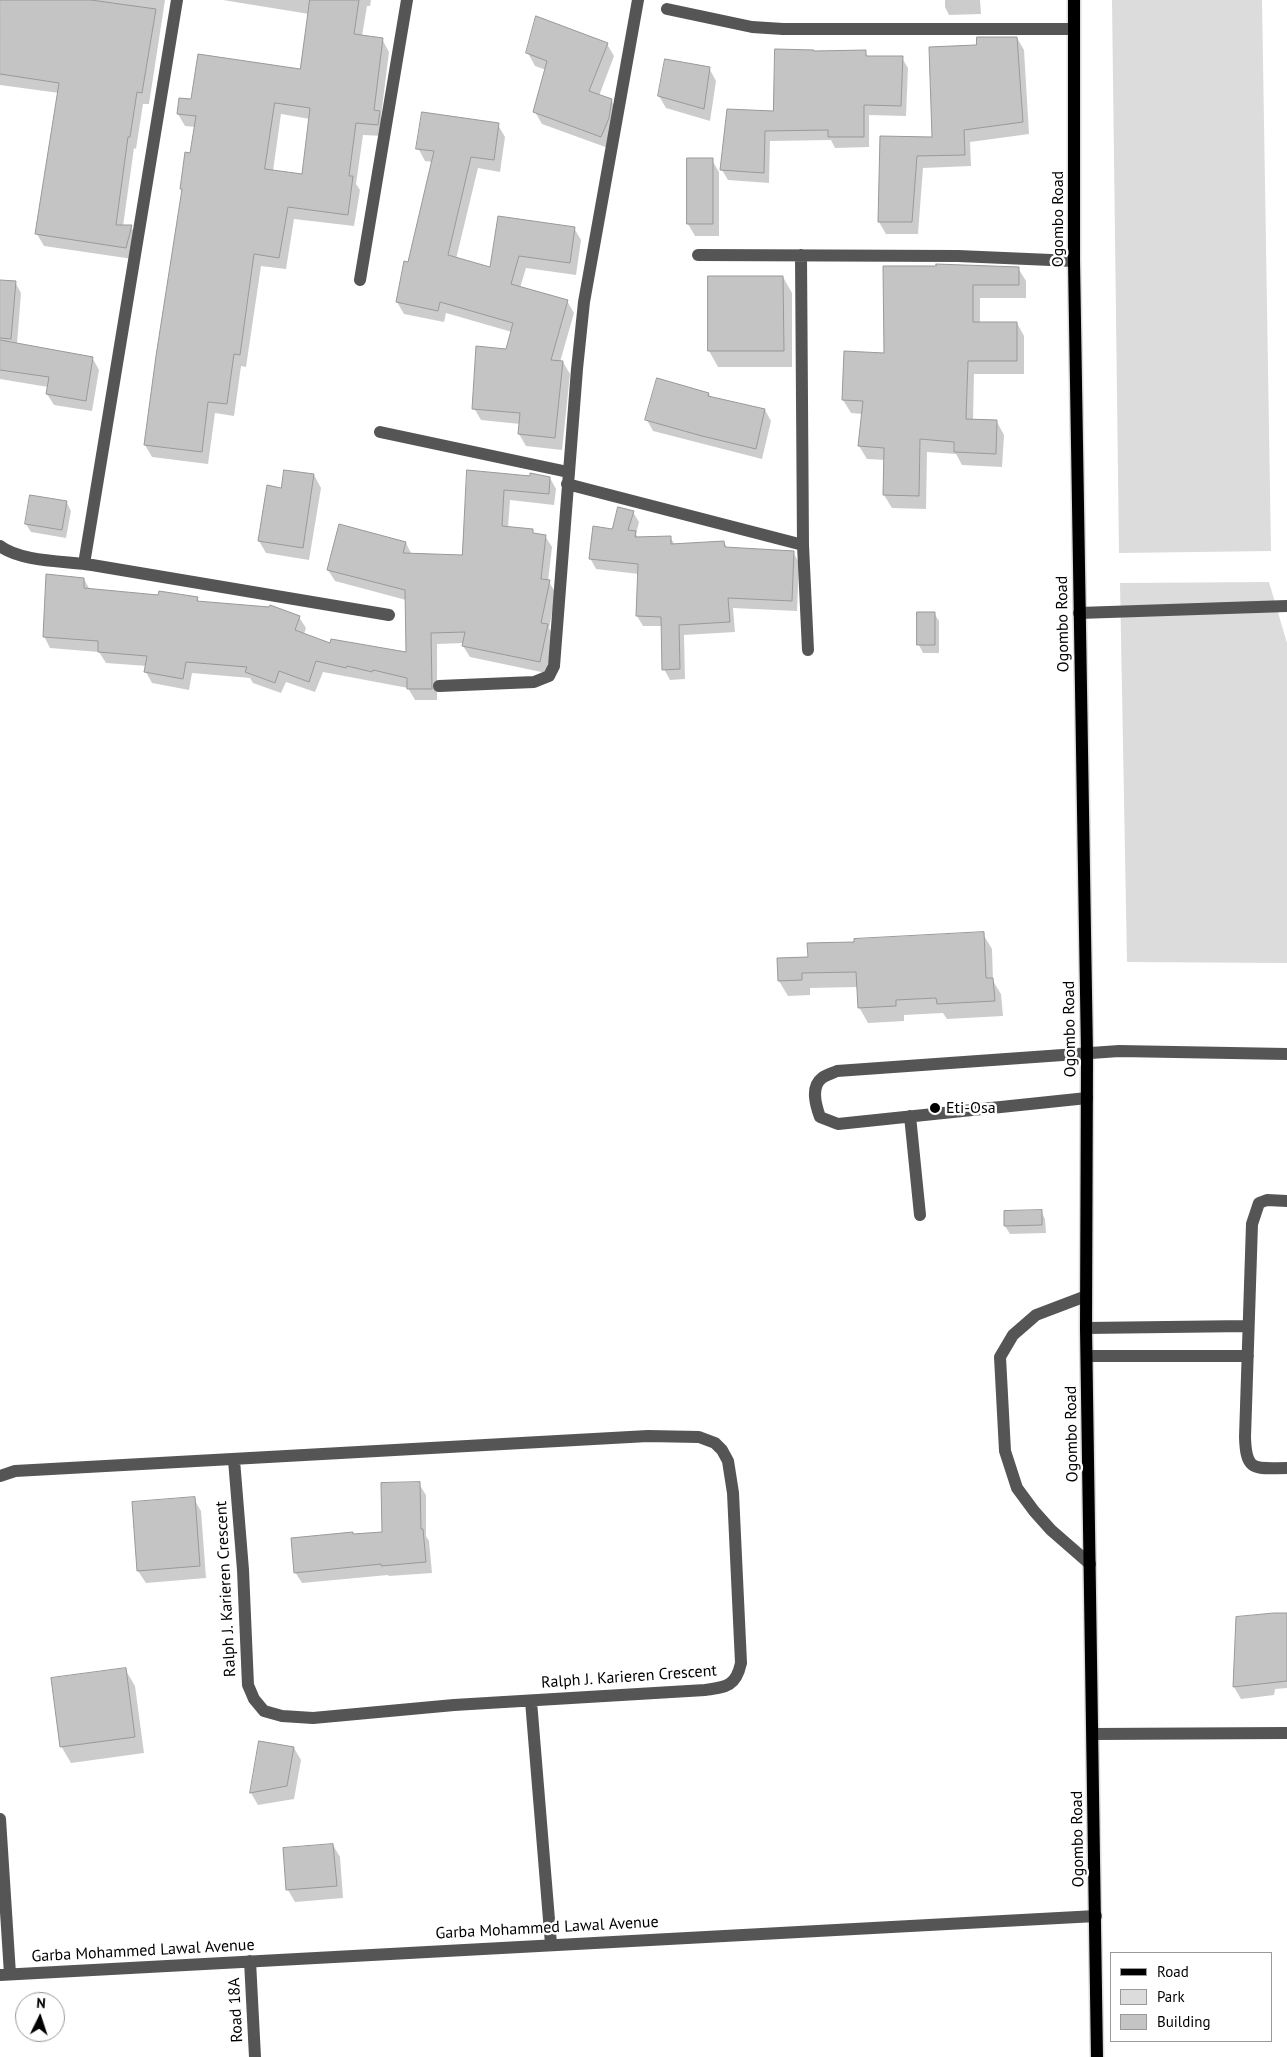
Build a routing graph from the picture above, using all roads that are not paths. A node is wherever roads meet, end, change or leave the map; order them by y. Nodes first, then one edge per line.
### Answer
1 (177, 0) edge
2 (407, 0) edge
3 (638, 0) edge
4 (1074, 0) edge
5 (667, 9) dead end
6 (1074, 28) junction
7 (698, 255) dead end
8 (801, 255) junction
9 (1074, 261) junction
10 (360, 280) dead end
11 (380, 432) dead end
12 (568, 478) junction
13 (803, 545) junction
14 (0, 546) edge
15 (84, 564) junction
16 (1287, 606) edge
17 (1079, 613) junction
18 (389, 615) dead end
19 (808, 650) dead end
20 (439, 686) dead end
21 (1087, 1054) junction
22 (1287, 1054) edge
23 (1087, 1098) junction
24 (910, 1116) junction
25 (1287, 1200) edge
26 (920, 1215) dead end
27 (1086, 1296) junction
28 (1248, 1326) junction
29 (1086, 1328) junction
30 (1088, 1356) junction
31 (1248, 1356) junction
32 (234, 1460) junction
33 (1287, 1468) edge
34 (0, 1476) edge
35 (1090, 1564) junction
36 (531, 1701) junction
37 (1287, 1733) edge
38 (1092, 1734) junction
39 (0, 1819) edge
40 (1096, 1916) junction
41 (551, 1944) junction
42 (250, 1961) junction
43 (5, 1975) edge
44 (255, 2057) edge
45 (1097, 2057) edge

1 - 15 street
2 - 10 street
3 - 12 street
4 - 6 main road, Ogombo Road
5 - 6 street
6 - 9 main road, Ogombo Road
7 - 8 street
8 - 9 street
8 - 13 street
9 - 17 main road, Ogombo Road
11 - 12 street
12 - 13 street
12 - 20 street
13 - 19 street
14 - 15 street
15 - 18 street
16 - 17 street
17 - 21 main road, Ogombo Road
21 - 22 street
21 - 23 main road, Ogombo Road
21 - 24 street
23 - 24 street
23 - 27 main road, Ogombo Road
24 - 26 street
25 - 28 street
27 - 29 main road, Ogombo Road
27 - 35 street
28 - 29 street
28 - 31 street
29 - 30 main road, Ogombo Road
30 - 31 street
30 - 35 main road, Ogombo Road
31 - 33 street
32 - 34 street, Ralph J. Karieren Crescent
32 - 36 street, Ralph J. Karieren Crescent
32 - 36 street, Ralph J. Karieren Crescent
35 - 38 main road, Ogombo Road
36 - 41 street
37 - 38 street
38 - 40 main road, Ogombo Road
39 - 43 street
40 - 41 street, Garba Mohammed Lawal Avenue
40 - 45 main road, Ogombo Road
41 - 42 street, Garba Mohammed Lawal Avenue
42 - 43 street, Garba Mohammed Lawal Avenue
42 - 44 street, Road 18A

